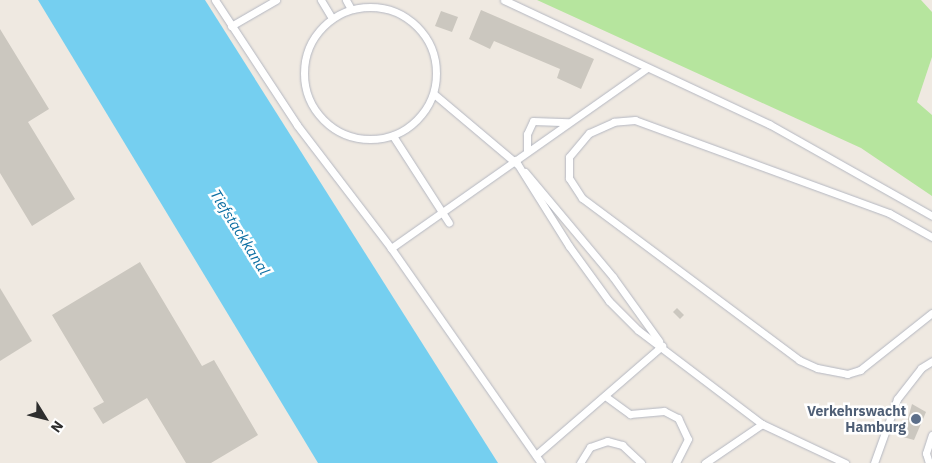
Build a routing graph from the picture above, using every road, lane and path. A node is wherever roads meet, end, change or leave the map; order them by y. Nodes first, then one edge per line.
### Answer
1 (215, 0) edge
2 (276, 0) edge
3 (321, 0) edge
4 (346, 0) edge
5 (504, 0) edge
6 (352, 9) junction
7 (332, 18) junction
8 (231, 26) junction
9 (647, 68) junction
10 (434, 94) junction
11 (568, 122) junction
12 (392, 136) junction
13 (527, 151) junction
14 (514, 160) junction
15 (441, 212) junction
16 (932, 216) edge
17 (449, 223) dead end
18 (932, 237) edge
19 (391, 248) junction
20 (932, 313) edge
21 (662, 346) junction
22 (932, 362) edge
23 (605, 396) junction
24 (762, 424) junction
25 (932, 435) edge
26 (536, 456) junction
27 (541, 463) edge
28 (580, 463) edge
29 (641, 463) edge
30 (676, 463) edge
31 (705, 463) edge
32 (709, 463) edge
33 (715, 463) edge
34 (845, 463) edge
35 (874, 463) edge
36 (929, 463) edge

1 - 8 lane
2 - 8 lane
3 - 7 lane
4 - 6 lane
5 - 9 lane
6 - 7 lane
6 - 10 lane
7 - 12 lane
8 - 19 lane
9 - 11 lane
9 - 16 lane
10 - 12 lane
10 - 14 lane
11 - 13 lane
11 - 13 lane
12 - 15 lane
13 - 14 lane
14 - 15 lane
14 - 21 lane
14 - 21 lane
15 - 17 lane
15 - 19 lane
18 - 20 lane
19 - 26 lane
21 - 23 lane
21 - 24 lane
22 - 35 lane
23 - 26 lane
23 - 30 lane
24 - 31 lane
24 - 34 lane
25 - 36 lane
26 - 27 lane
28 - 29 lane
32 - 33 lane

